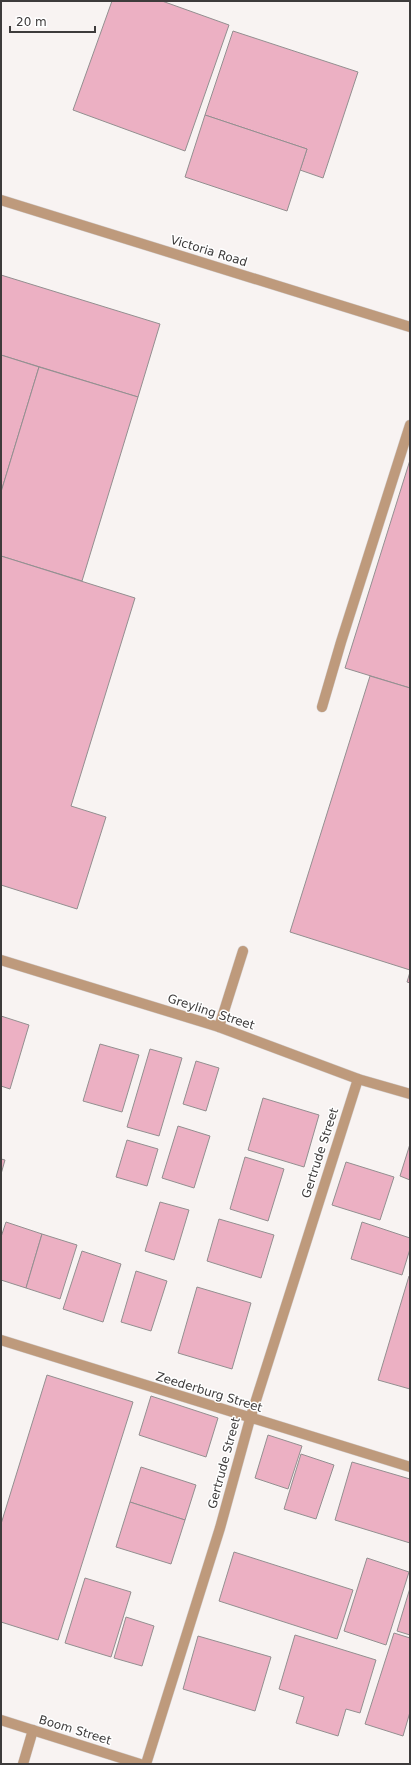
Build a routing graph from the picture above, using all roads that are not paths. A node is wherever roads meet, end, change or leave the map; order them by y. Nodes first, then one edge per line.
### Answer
1 (1, 200) edge
2 (410, 327) edge
3 (410, 425) edge
4 (322, 707) dead end
5 (243, 952) dead end
6 (1, 960) edge
7 (219, 1027) junction
8 (358, 1079) junction
9 (410, 1094) edge
10 (1, 1340) edge
11 (250, 1419) junction
12 (410, 1468) edge
13 (1, 1720) edge
14 (33, 1730) junction
15 (23, 1764) edge
16 (140, 1764) edge
17 (146, 1764) edge

1 - 2 street, Victoria Road
3 - 4 street
5 - 7 street
6 - 7 street, Greyling Street
7 - 8 street, Greyling Street
8 - 9 street, Greyling Street
8 - 11 street, Gertrude Street
10 - 11 street, Zeederburg Street
11 - 12 street, Zeederburg Street
11 - 17 street, Gertrude Street
13 - 14 street, Boom Street
14 - 15 street
14 - 16 street, Boom Street

